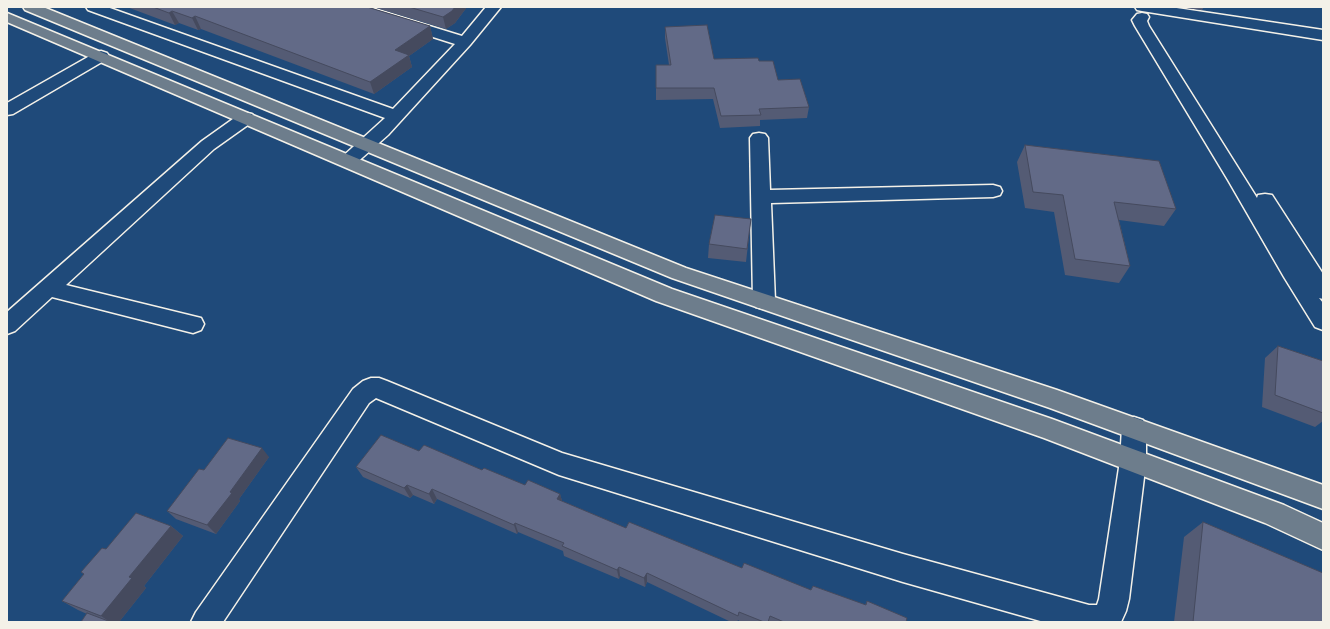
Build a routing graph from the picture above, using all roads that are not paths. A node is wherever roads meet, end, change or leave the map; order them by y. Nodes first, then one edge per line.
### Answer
1 (30, 7) edge
2 (93, 7) edge
3 (353, 7) edge
4 (494, 7) edge
5 (369, 9) edge
6 (1138, 10) edge
7 (7, 17) edge
8 (1323, 35) edge
9 (465, 42) junction
10 (101, 56) junction
11 (7, 110) edge
12 (395, 116) junction
13 (246, 118) junction
14 (759, 138) dead end
15 (368, 145) junction
16 (348, 161) junction
17 (993, 191) dead end
18 (761, 197) junction
19 (48, 288) junction
20 (1323, 291) edge
21 (764, 301) junction
22 (1323, 321) edge
23 (193, 324) dead end
24 (7, 325) edge
25 (1134, 428) junction
26 (1133, 460) junction
27 (1323, 497) edge
28 (1323, 537) edge
29 (206, 622) edge

1 - 15 main road
2 - 12 street
3 - 5 street
4 - 9 street
5 - 9 street
6 - 8 street
6 - 20 street
6 - 22 street
7 - 10 main road
9 - 12 street
10 - 11 street
10 - 13 main road
12 - 15 street
13 - 16 main road
13 - 19 street
14 - 18 street
15 - 16 street
15 - 21 main road
16 - 26 main road
17 - 18 street
18 - 21 street
19 - 23 street
19 - 24 street
21 - 25 main road
25 - 26 street
25 - 27 main road
26 - 28 main road
26 - 29 street

